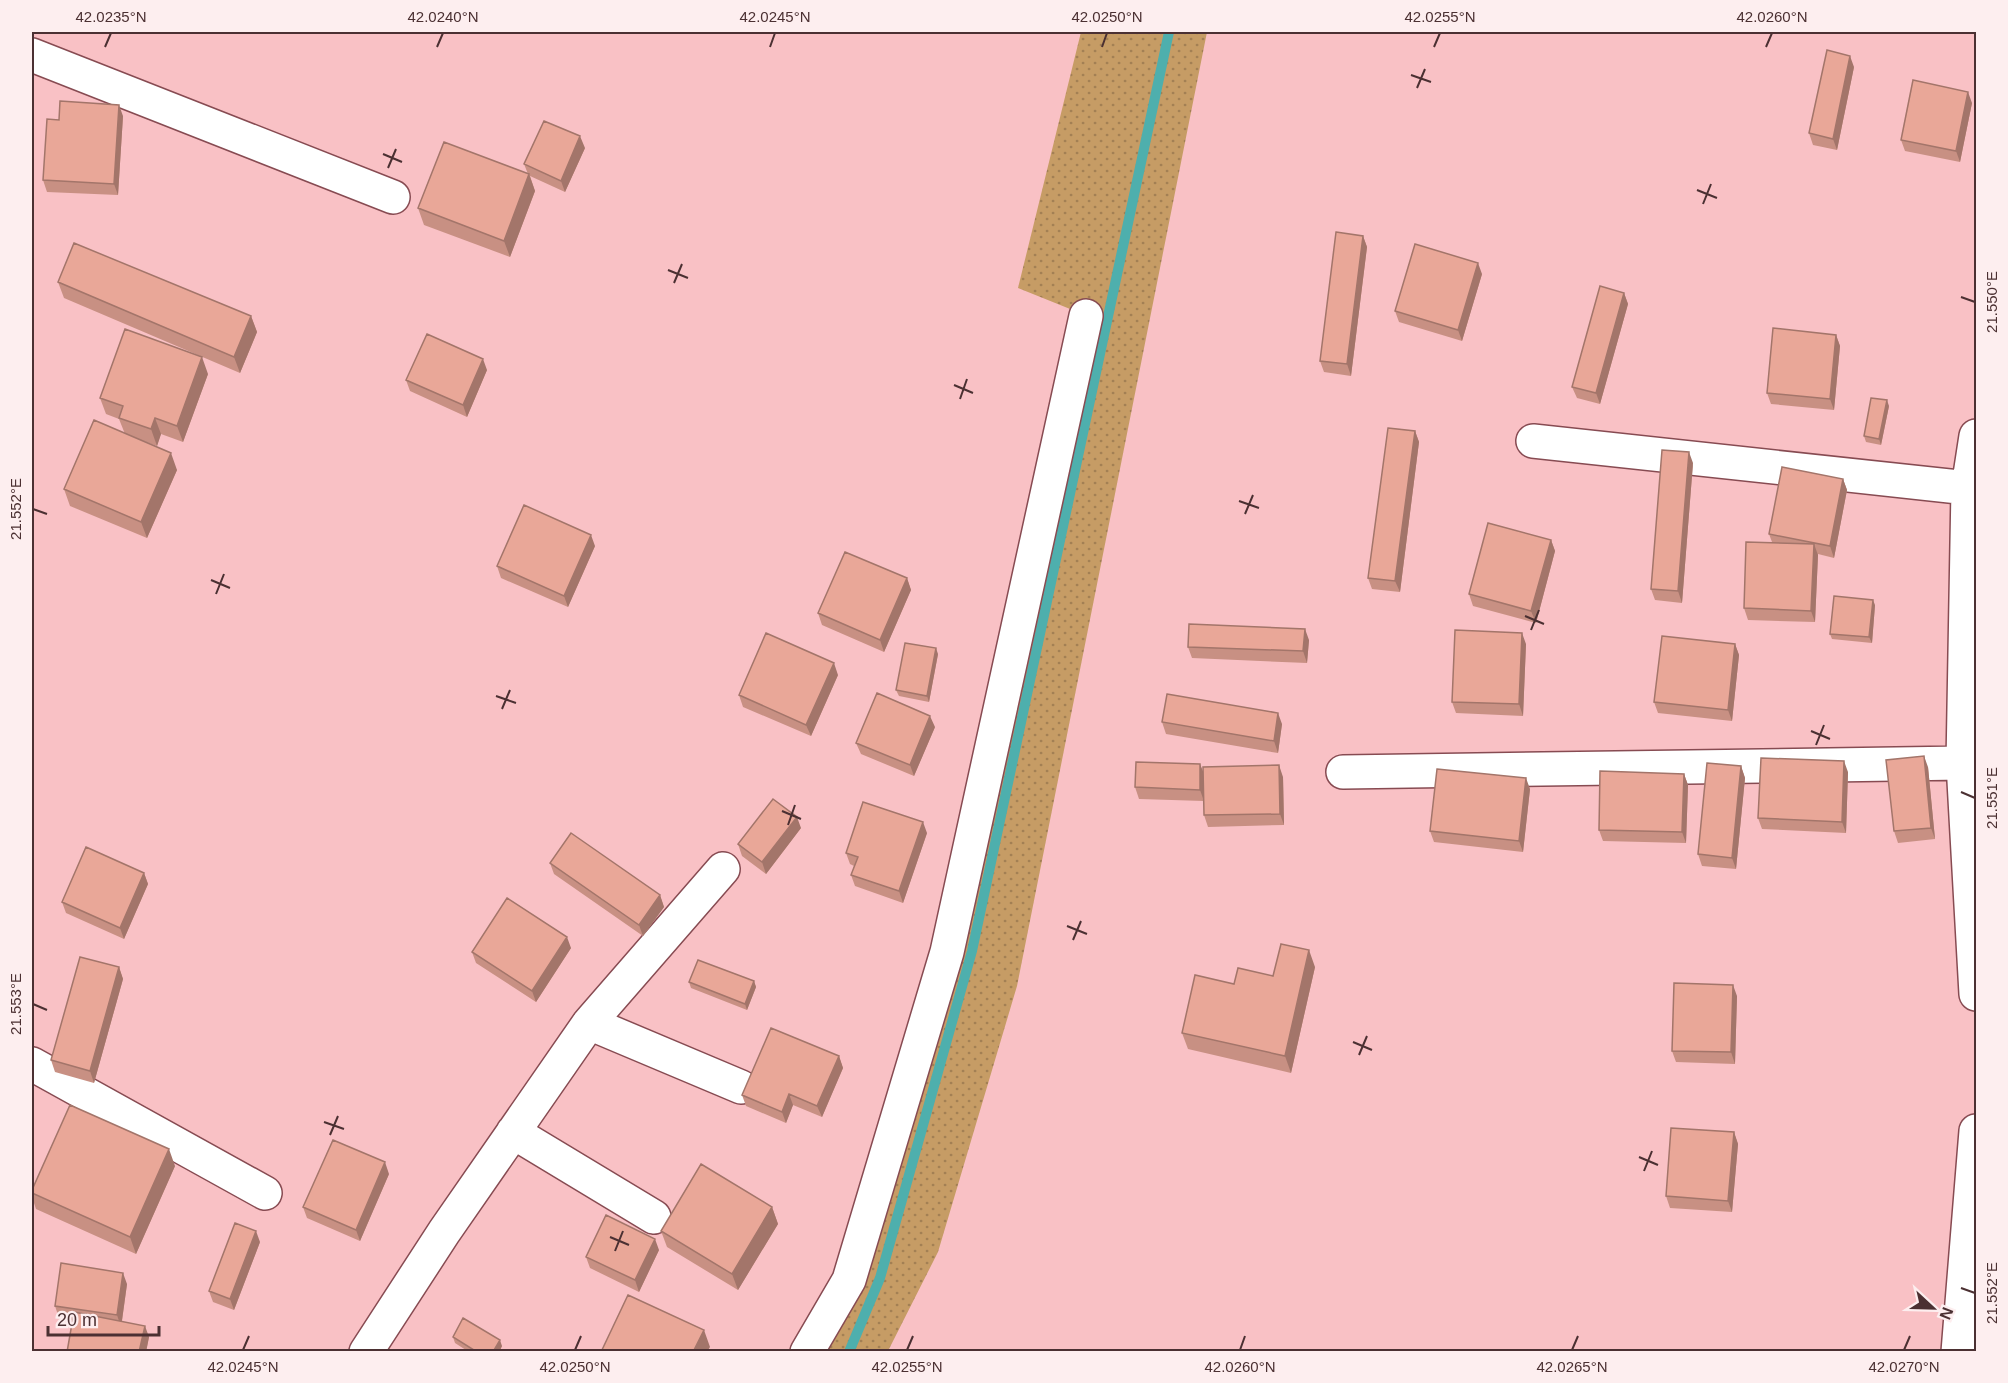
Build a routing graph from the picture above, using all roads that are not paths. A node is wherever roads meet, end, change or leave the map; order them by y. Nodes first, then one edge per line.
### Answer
1 (32, 55) edge
2 (393, 197) dead end
3 (1086, 315) dead end
4 (1977, 436) edge
5 (1533, 441) dead end
6 (1968, 488) junction
7 (1963, 763) junction
8 (1343, 772) dead end
9 (1972, 823) edge
10 (723, 869) dead end
11 (1977, 994) edge
12 (589, 1023) junction
13 (32, 1064) edge
14 (741, 1087) dead end
15 (1977, 1131) edge
16 (513, 1132) junction
17 (265, 1193) dead end
18 (654, 1217) dead end
19 (366, 1352) edge
20 (807, 1352) edge
21 (1958, 1352) edge

1 - 2 street
3 - 20 street
4 - 6 street
5 - 6 street
6 - 7 street
7 - 8 street
7 - 9 street
9 - 11 street
10 - 12 street
12 - 14 street
12 - 16 street
13 - 17 street
15 - 21 street
16 - 18 street
16 - 19 street

